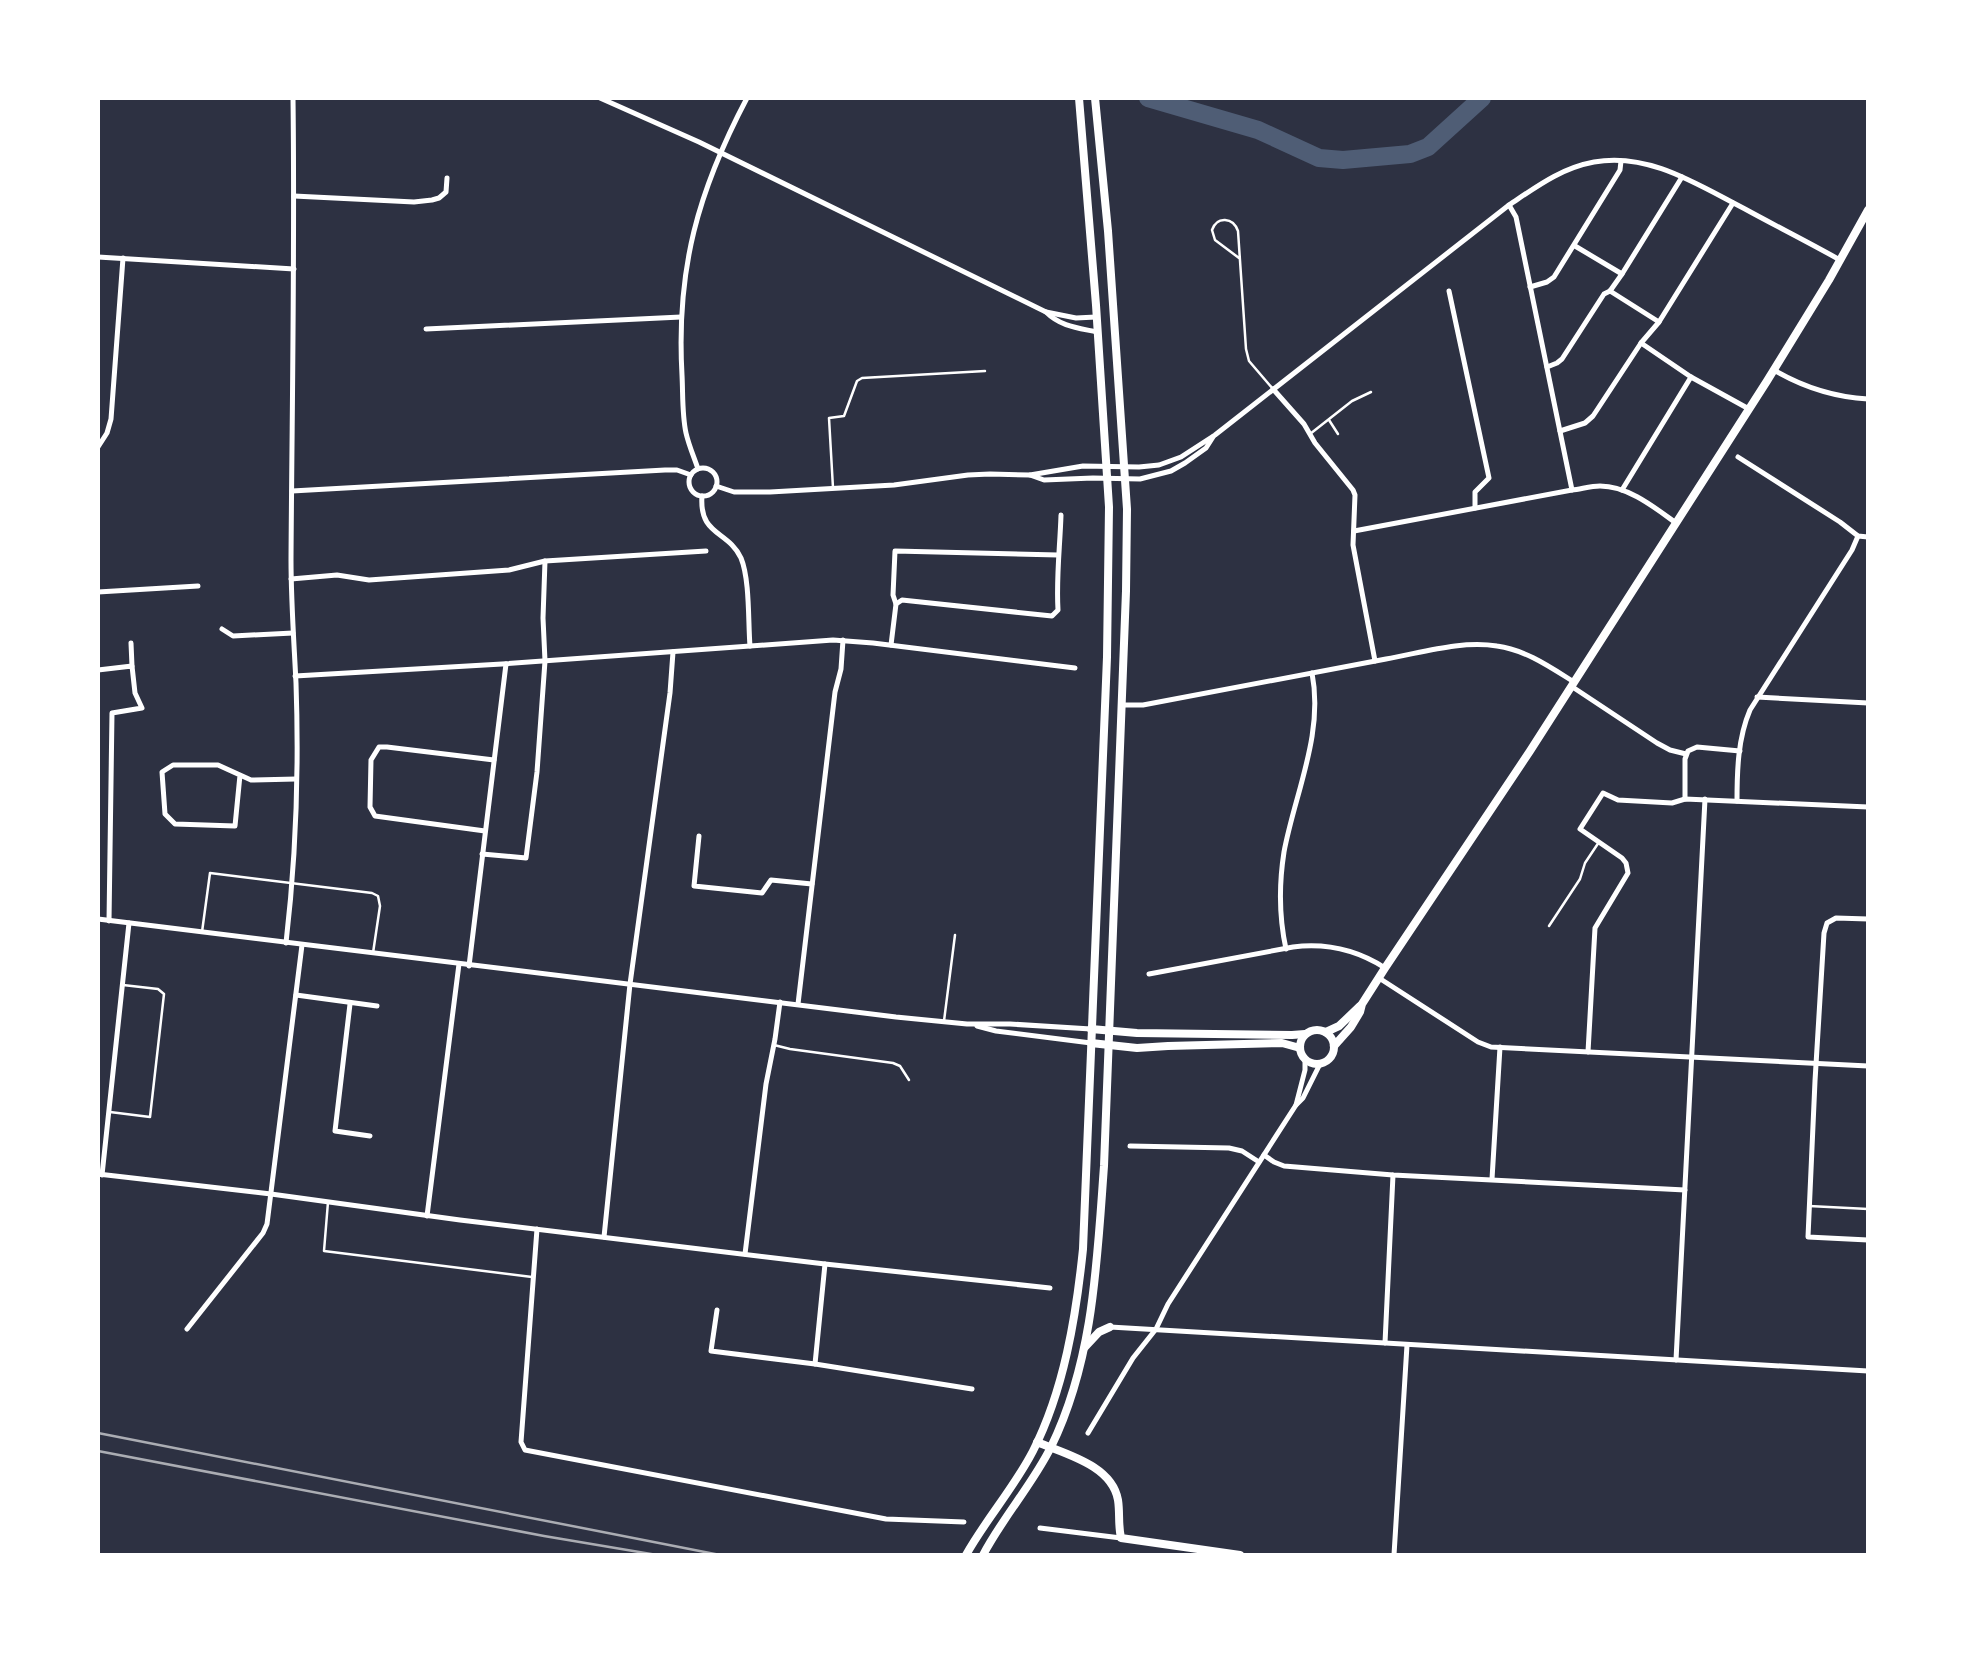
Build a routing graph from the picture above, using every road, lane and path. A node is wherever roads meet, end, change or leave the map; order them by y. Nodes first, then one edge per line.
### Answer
1 (293, 98) edge
2 (600, 98) edge
3 (747, 98) edge
4 (1079, 99) edge
5 (1096, 100) edge
6 (720, 152) junction
7 (1621, 161) junction
8 (1682, 177) junction
9 (447, 178) dead end
10 (294, 196) junction
11 (1733, 203) junction
12 (1509, 205) junction
13 (1868, 209) edge
14 (1575, 246) junction
15 (98, 257) edge
16 (123, 258) junction
17 (1239, 258) junction
18 (1839, 260) junction
19 (294, 269) junction
20 (1622, 274) junction
21 (1530, 287) junction
22 (1610, 290) junction
23 (1450, 291) dead end
24 (1046, 312) junction
25 (1114, 316) junction
26 (681, 317) junction
27 (1096, 317) junction
28 (1660, 322) junction
29 (426, 329) dead end
30 (1097, 332) junction
31 (1641, 343) junction
32 (1547, 367) junction
33 (1774, 370) junction
34 (985, 371) dead end
35 (1691, 377) junction
36 (1273, 389) junction
37 (1371, 392) dead end
38 (1868, 399) edge
39 (1749, 409) junction
40 (1329, 420) junction
41 (1560, 430) junction
42 (1338, 433) dead end
43 (1310, 434) junction
44 (1215, 435) junction
45 (98, 447) edge
46 (1738, 457) dead end
47 (1106, 466) junction
48 (1124, 467) junction
49 (698, 469) junction
50 (691, 475) junction
51 (1030, 475) junction
52 (1107, 478) junction
53 (1125, 479) junction
54 (716, 486) junction
55 (833, 488) junction
56 (1572, 490) junction
57 (1622, 490) junction
58 (292, 491) junction
59 (702, 496) junction
60 (1475, 508) junction
61 (1061, 515) dead end
62 (1676, 523) junction
63 (1354, 531) junction
64 (1858, 536) junction
65 (1868, 537) edge
66 (706, 551) dead end
67 (1058, 555) junction
68 (545, 561) junction
69 (291, 579) junction
70 (198, 586) dead end
71 (98, 592) edge
72 (896, 604) junction
73 (222, 629) dead end
74 (293, 633) junction
75 (843, 640) junction
76 (131, 643) dead end
77 (891, 645) junction
78 (750, 646) junction
79 (673, 652) junction
80 (545, 661) junction
81 (1375, 661) junction
82 (506, 664) junction
83 (132, 666) junction
84 (1075, 668) dead end
85 (98, 670) edge
86 (1311, 673) junction
87 (295, 676) junction
88 (1572, 684) junction
89 (1757, 697) junction
90 (1868, 703) edge
91 (1122, 705) junction
92 (1740, 751) junction
93 (1686, 754) junction
94 (494, 760) junction
95 (240, 775) junction
96 (296, 779) junction
97 (1685, 799) junction
98 (1705, 799) junction
99 (1737, 800) junction
100 (1868, 807) edge
101 (485, 831) junction
102 (699, 836) dead end
103 (1599, 842) junction
104 (482, 854) junction
105 (291, 883) junction
106 (812, 884) junction
107 (98, 919) edge
108 (1868, 919) edge
109 (109, 920) junction
110 (129, 923) junction
111 (1549, 926) dead end
112 (202, 932) junction
113 (955, 935) dead end
114 (285, 943) junction
115 (302, 945) junction
116 (1286, 948) junction
117 (373, 953) junction
118 (458, 964) junction
119 (469, 966) junction
120 (1385, 968) junction
121 (1149, 974) dead end
122 (1379, 978) junction
123 (630, 984) junction
124 (122, 985) junction
125 (296, 995) junction
126 (780, 1002) junction
127 (350, 1003) junction
128 (797, 1004) junction
129 (1362, 1004) junction
130 (377, 1006) dead end
131 (944, 1021) junction
132 (967, 1024) junction
133 (1091, 1029) junction
134 (1108, 1030) junction
135 (1325, 1032) junction
136 (1305, 1034) junction
137 (1091, 1043) junction
138 (774, 1045) junction
139 (1108, 1045) junction
140 (1334, 1045) junction
141 (1500, 1047) junction
142 (1300, 1048) junction
143 (1588, 1052) junction
144 (1692, 1057) junction
145 (1305, 1059) junction
146 (1320, 1063) junction
147 (1816, 1063) junction
148 (1868, 1066) edge
149 (909, 1080) dead end
150 (1296, 1105) junction
151 (109, 1112) junction
152 (370, 1136) dead end
153 (1130, 1146) dead end
154 (1264, 1154) junction
155 (1259, 1162) junction
156 (100, 1175) edge
157 (1393, 1175) junction
158 (1492, 1180) junction
159 (1685, 1190) junction
160 (271, 1194) junction
161 (328, 1202) junction
162 (1809, 1206) junction
163 (1868, 1209) edge
164 (427, 1216) junction
165 (537, 1229) junction
166 (604, 1237) junction
167 (1868, 1240) edge
168 (745, 1254) junction
169 (825, 1264) junction
170 (534, 1277) junction
171 (1050, 1288) dead end
172 (717, 1310) dead end
173 (1110, 1327) joint
174 (187, 1329) dead end
175 (1156, 1329) junction
176 (1385, 1343) junction
177 (1407, 1345) junction
178 (1084, 1350) junction
179 (1676, 1360) junction
180 (815, 1364) junction
181 (1868, 1371) edge
182 (972, 1389) dead end
183 (1088, 1433) dead end
184 (1037, 1442) junction
185 (1051, 1448) junction
186 (964, 1522) dead end
187 (1040, 1528) dead end
188 (1121, 1538) junction
189 (966, 1555) edge
190 (983, 1555) edge
191 (1240, 1555) edge
192 (1394, 1555) edge

1 - 10 street
2 - 6 street
3 - 6 street
4 - 27 main road
5 - 25 main road
6 - 24 street
6 - 26 street
7 - 8 street
7 - 12 street
7 - 14 street
8 - 11 street
8 - 20 street
9 - 10 street
10 - 19 street
11 - 18 street
11 - 28 street
12 - 21 street
12 - 36 street
13 - 18 main road
14 - 20 street
14 - 21 street
15 - 16 street
16 - 19 street
16 - 45 street
17 - 17 lane
17 - 36 lane
18 - 33 main road
19 - 58 street
20 - 22 street
21 - 32 street
22 - 28 street
22 - 32 street
23 - 60 street
24 - 27 street
24 - 30 street
25 - 27 main road
25 - 48 main road
26 - 29 street
26 - 49 street
27 - 30 main road
28 - 31 street
30 - 47 main road
31 - 35 street
31 - 41 street
32 - 41 street
33 - 38 street
33 - 39 main road
34 - 55 lane
35 - 39 street
35 - 57 street
36 - 43 street
36 - 44 street
37 - 40 lane
39 - 62 main road
40 - 42 lane
40 - 43 lane
41 - 56 street
43 - 63 street
44 - 48 street
44 - 53 street
46 - 64 street
47 - 48 street
47 - 51 street
47 - 52 main road
48 - 53 main road
49 - 50 street
49 - 54 street
50 - 58 street
50 - 59 street
51 - 52 street
51 - 55 street
52 - 53 street
52 - 133 main road
53 - 91 main road
54 - 55 street
54 - 59 street
56 - 57 street
56 - 60 street
57 - 62 street
58 - 69 street
59 - 78 street
60 - 63 street
61 - 67 street
62 - 88 main road
63 - 81 street
64 - 65 street
64 - 89 street
66 - 68 street
67 - 72 street
67 - 72 street
68 - 69 street
68 - 80 street
69 - 74 street
70 - 71 street
72 - 77 street
73 - 74 street
74 - 87 street
75 - 77 street
75 - 78 street
75 - 106 street
76 - 83 street
77 - 84 street
78 - 79 street
79 - 80 street
79 - 123 street
80 - 82 street
80 - 104 street
81 - 86 street
81 - 88 street
82 - 87 street
82 - 94 street
83 - 85 street
83 - 109 street
86 - 91 street
86 - 116 street
87 - 96 street
88 - 93 street
88 - 120 main road
89 - 90 street
89 - 92 street
91 - 134 main road
92 - 93 street
92 - 99 street
93 - 97 street
94 - 101 street
94 - 101 street
95 - 95 street
95 - 96 street
96 - 105 street
97 - 98 street
97 - 103 street
98 - 99 street
98 - 144 street
99 - 100 street
101 - 104 street
102 - 106 street
103 - 111 lane
103 - 143 street
104 - 119 street
105 - 112 lane
105 - 114 street
105 - 117 lane
106 - 128 street
107 - 109 street
108 - 147 street
109 - 110 street
110 - 112 street
110 - 124 street
112 - 114 street
113 - 131 lane
114 - 115 street
115 - 117 street
115 - 125 street
116 - 120 street
116 - 121 street
117 - 118 street
118 - 119 street
118 - 164 street
119 - 123 street
120 - 122 main road
122 - 129 main road
122 - 141 street
123 - 126 street
123 - 166 street
124 - 151 street
124 - 151 lane
125 - 127 street
125 - 160 street
126 - 128 street
126 - 138 street
127 - 130 street
127 - 152 street
128 - 131 street
129 - 135 main road
129 - 140 main road
131 - 132 street
132 - 133 street
132 - 137 street
133 - 134 main road
133 - 137 main road
134 - 136 main road
134 - 139 main road
135 - 136 main road
135 - 140 main road
136 - 142 main road
137 - 139 main road
137 - 184 main road
138 - 149 lane
138 - 168 street
139 - 142 main road
139 - 178 main road
140 - 146 main road
141 - 143 street
141 - 158 street
142 - 145 main road
143 - 144 street
144 - 147 street
144 - 159 street
145 - 146 main road
145 - 150 street
146 - 150 street
147 - 148 street
147 - 162 street
150 - 154 street
151 - 156 street
153 - 155 street
154 - 155 street
154 - 157 street
155 - 175 street
156 - 160 street
157 - 158 street
157 - 176 street
158 - 159 street
159 - 179 street
160 - 161 street
160 - 174 street
161 - 164 street
161 - 170 lane
162 - 163 lane
162 - 167 street
164 - 165 street
165 - 166 street
165 - 170 street
166 - 168 street
168 - 169 street
169 - 171 street
169 - 180 street
170 - 186 street
172 - 180 street
173 - 175 street
173 - 178 main road
175 - 176 street
175 - 183 street
176 - 177 street
177 - 179 street
177 - 192 street
178 - 185 main road
179 - 181 street
180 - 182 street
184 - 185 main road
184 - 189 main road
185 - 188 main road
185 - 190 main road
187 - 188 street
188 - 191 main road

